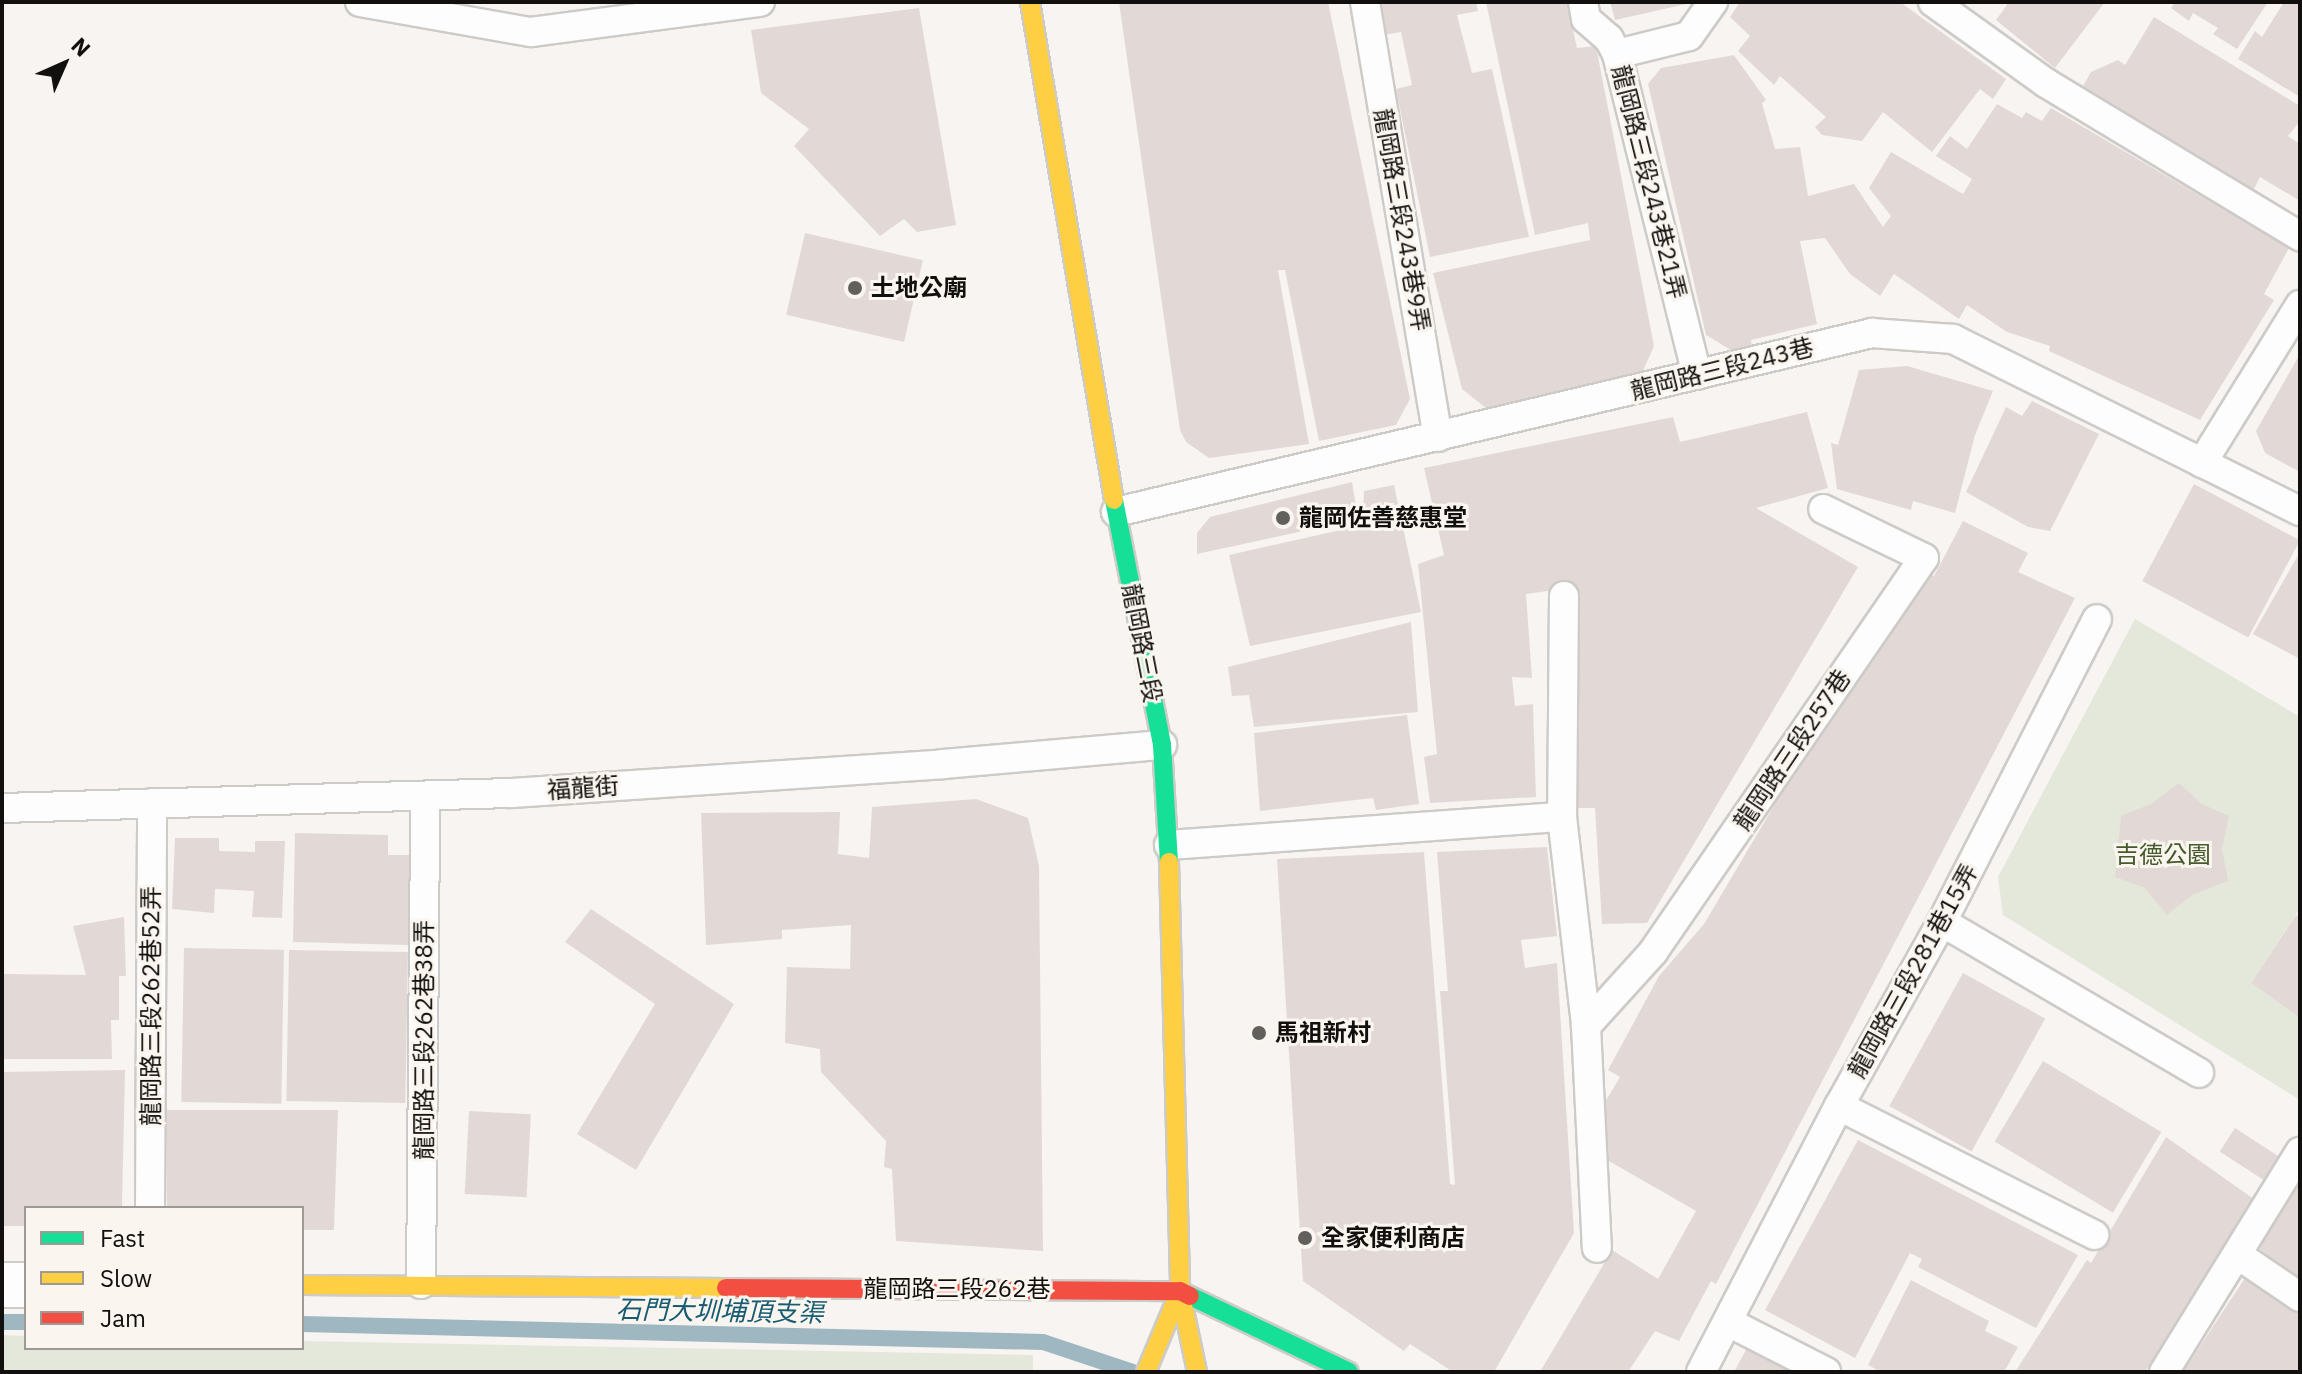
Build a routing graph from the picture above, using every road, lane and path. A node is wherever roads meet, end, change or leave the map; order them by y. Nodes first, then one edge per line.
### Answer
1 (360, 2) edge
2 (760, 2) edge
3 (1030, 2) edge
4 (1365, 2) edge
5 (1583, 2) edge
6 (1713, 2) edge
7 (1933, 2) edge
8 (1617, 54) junction
9 (2300, 236) edge
10 (2300, 305) edge
11 (1697, 375) junction
12 (1438, 437) junction
13 (2202, 463) junction
14 (1823, 509) dead end
15 (2300, 511) edge
16 (1116, 512) junction
17 (1564, 596) dead end
18 (2097, 619) dead end
19 (1162, 745) junction
20 (425, 796) junction
21 (152, 803) junction
22 (2, 808) edge
23 (1562, 817) junction
24 (1169, 845) junction
25 (1942, 922) junction
26 (1586, 1026) junction
27 (2199, 1073) dead end
28 (1839, 1106) junction
29 (2300, 1152) edge
30 (150, 1206) edge
31 (2094, 1235) dead end
32 (1597, 1248) dead end
33 (2238, 1255) junction
34 (421, 1284) junction
35 (2, 1285) edge
36 (24, 1285) edge
37 (304, 1285) edge
38 (1180, 1291) junction
39 (2300, 1297) edge
40 (1730, 1323) junction
41 (1146, 1372) edge
42 (1197, 1372) edge
43 (1349, 1372) edge
44 (1701, 1372) edge
45 (1826, 1372) edge
46 (2164, 1372) edge

1 - 2 lane
3 - 16 main road, 龍岡路三段
4 - 12 lane, 龍岡路三段243巷9弄
5 - 8 lane
6 - 8 lane, 龍岡路三段243巷21弄
7 - 9 lane
8 - 11 lane, 龍岡路三段243巷21弄
10 - 13 lane
11 - 12 lane, 龍岡路三段243巷
11 - 13 lane, 龍岡路三段243巷
12 - 16 lane, 龍岡路三段243巷
13 - 15 lane, 龍岡路三段243巷
14 - 26 lane, 龍岡路三段257巷
16 - 19 main road, 龍岡路三段
17 - 23 lane
18 - 25 lane, 龍岡路三段281巷15弄
19 - 20 lane, 福龍街
19 - 24 main road, 龍岡路三段
20 - 21 lane, 福龍街
20 - 34 lane, 龍岡路三段262巷38弄
21 - 22 lane, 福龍街
21 - 30 lane, 龍岡路三段262巷52弄
23 - 24 lane
23 - 26 lane
24 - 38 main road, 龍岡路三段
25 - 27 lane
25 - 28 lane, 龍岡路三段281巷15弄
26 - 32 lane
28 - 31 lane
28 - 40 lane, 龍岡路三段281巷15弄
29 - 33 lane
33 - 39 lane
33 - 46 lane
34 - 37 main road, 龍岡路三段262巷
34 - 38 main road, 龍岡路三段262巷
35 - 36 street
38 - 41 main road, 龍岡路三段
38 - 42 main road, 龍岡路三段
38 - 43 main road
40 - 44 lane, 龍岡路三段281巷15弄
40 - 45 lane

